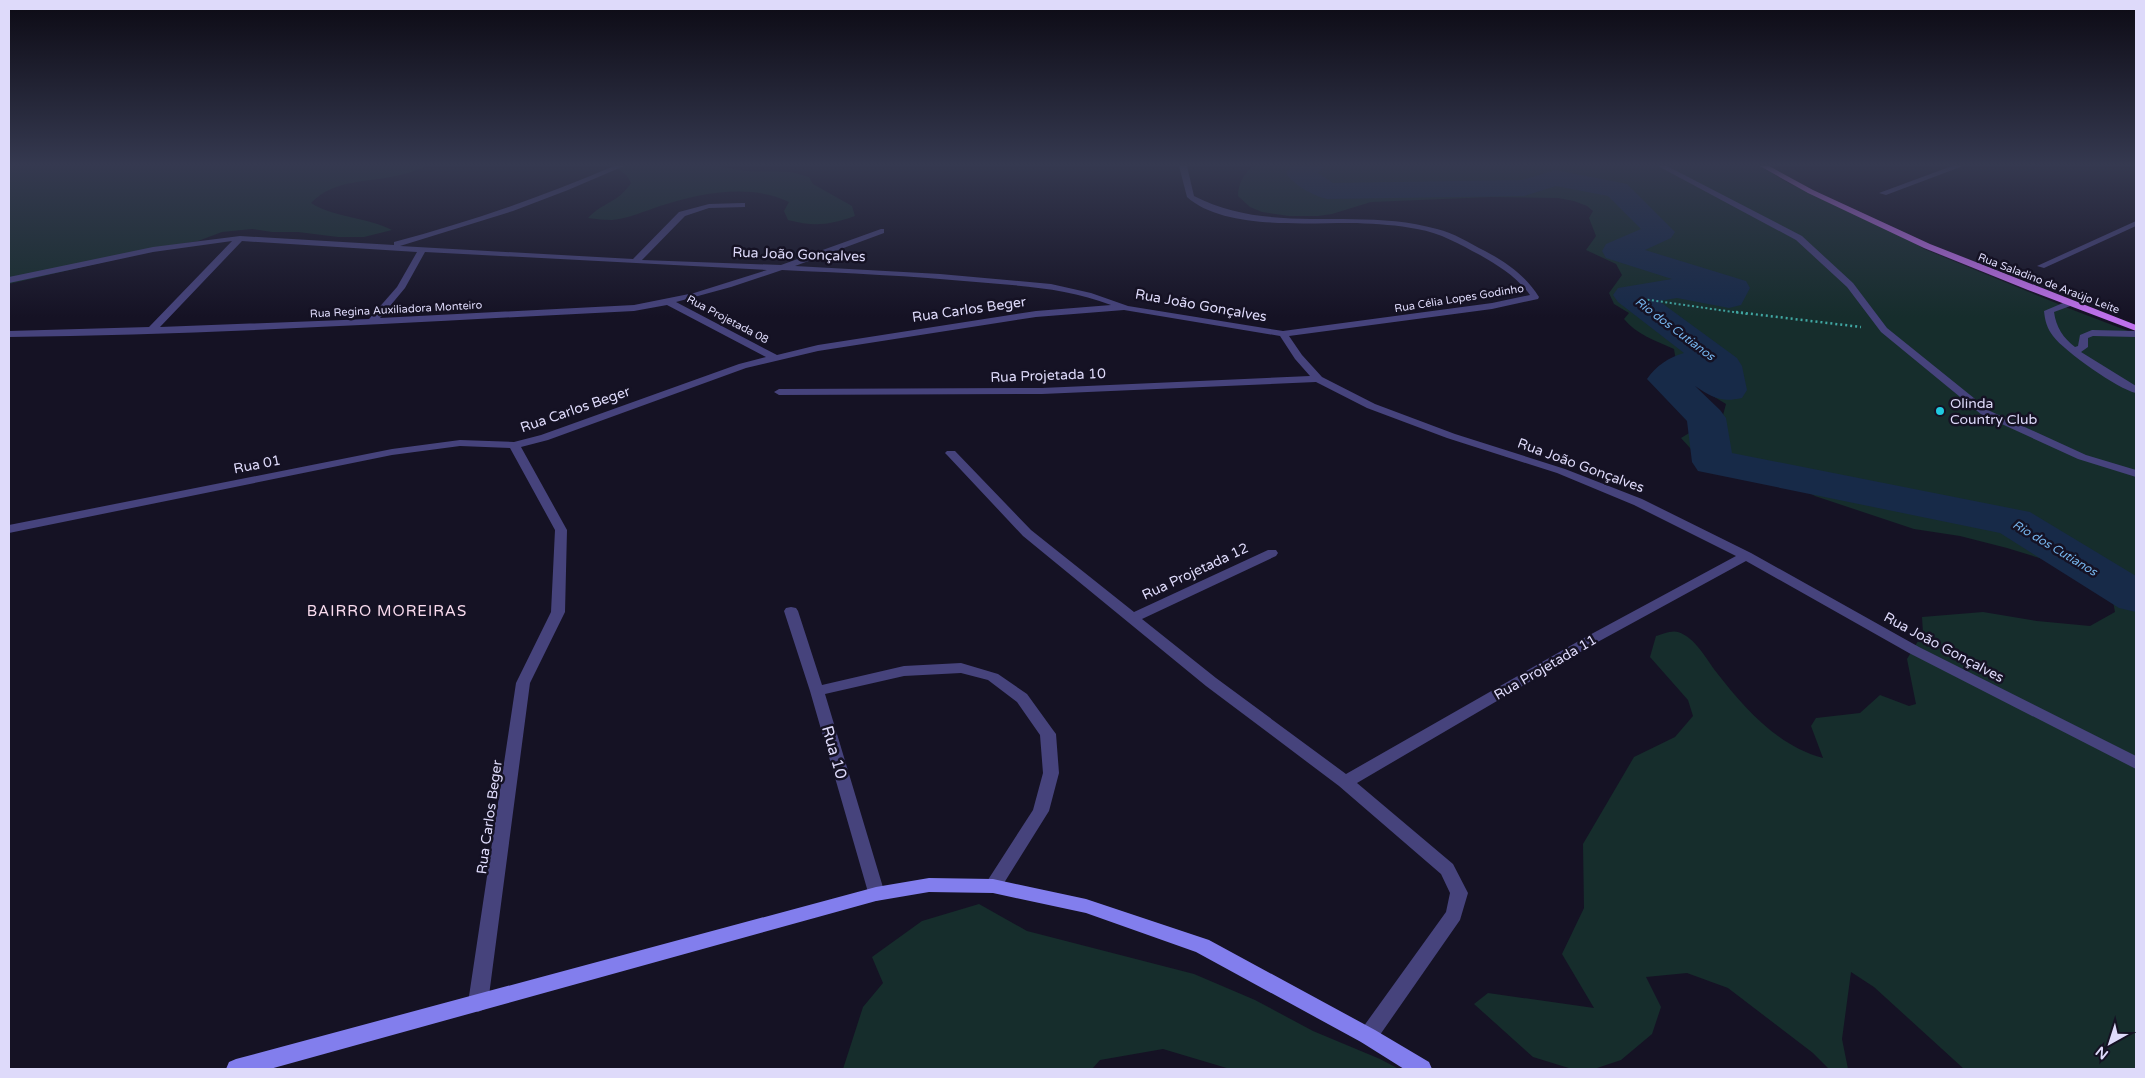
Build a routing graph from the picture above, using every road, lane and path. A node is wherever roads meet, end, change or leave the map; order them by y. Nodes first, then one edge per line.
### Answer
1 (488, 216) edge
2 (680, 216) edge
3 (1247, 216) edge
4 (1758, 216) edge
5 (1863, 216) edge
6 (2136, 223) edge
7 (881, 232) dead end
8 (240, 238) junction
9 (384, 247) junction
10 (422, 250) junction
11 (636, 262) junction
12 (2041, 266) dead end
13 (779, 268) junction
14 (9, 280) edge
15 (1643, 299) dead end
16 (669, 302) junction
17 (2070, 303) junction
18 (1126, 308) junction
19 (371, 322) junction
20 (2136, 328) edge
21 (153, 329) junction
22 (1884, 330) junction
23 (9, 334) edge
24 (1283, 334) junction
25 (2136, 334) edge
26 (2074, 351) junction
27 (775, 358) junction
28 (1318, 379) junction
29 (2136, 390) edge
30 (779, 392) dead end
31 (514, 445) junction
32 (951, 453) dead end
33 (2136, 474) edge
34 (9, 529) edge
35 (1272, 553) dead end
36 (1746, 556) junction
37 (790, 610) dead end
38 (1131, 619) junction
39 (817, 691) junction
40 (2136, 763) edge
41 (1345, 782) junction
42 (993, 886) junction
43 (876, 894) junction
44 (478, 1003) junction
45 (1368, 1036) junction
46 (236, 1069) edge
47 (1422, 1069) edge

1 - 9 street
2 - 11 street
3 - 24 street, Rua Célia Lopes Godinho
4 - 22 street
5 - 17 main road, Rua Saladino de Araújo Leite
6 - 12 street
7 - 13 street, Rua Regina Auxiliadora Monteiro
8 - 9 street, Rua João Gonçalves
8 - 14 street, Rua João Gonçalves
8 - 21 street
9 - 10 street, Rua João Gonçalves
10 - 11 street, Rua João Gonçalves
10 - 19 street
11 - 13 street, Rua João Gonçalves
13 - 16 street, Rua Regina Auxiliadora Monteiro
13 - 18 street, Rua João Gonçalves
15 - 22 path
16 - 19 street, Rua Regina Auxiliadora Monteiro
16 - 27 street, Rua Projetada 08
17 - 20 main road, Rua Saladino de Araújo Leite
17 - 26 street
18 - 24 street, Rua João Gonçalves
18 - 27 street, Rua Carlos Beger
19 - 21 street, Rua Regina Auxiliadora Monteiro
21 - 23 street, Rua Regina Auxiliadora Monteiro
22 - 33 street
24 - 28 street, Rua João Gonçalves
25 - 26 street
26 - 29 street
27 - 31 street, Rua Carlos Beger
28 - 30 street, Rua Projetada 10
28 - 36 street, Rua João Gonçalves
31 - 34 street, Rua 01
31 - 44 street, Rua Carlos Beger
32 - 38 street
35 - 38 street, Rua Projetada 12
36 - 40 street, Rua João Gonçalves
36 - 41 street, Rua Projetada 11
37 - 39 street, Rua 10
38 - 41 street
39 - 42 street
39 - 43 street, Rua 10
41 - 45 street
42 - 43 main road
42 - 45 main road
43 - 44 main road
44 - 46 main road
45 - 47 main road

